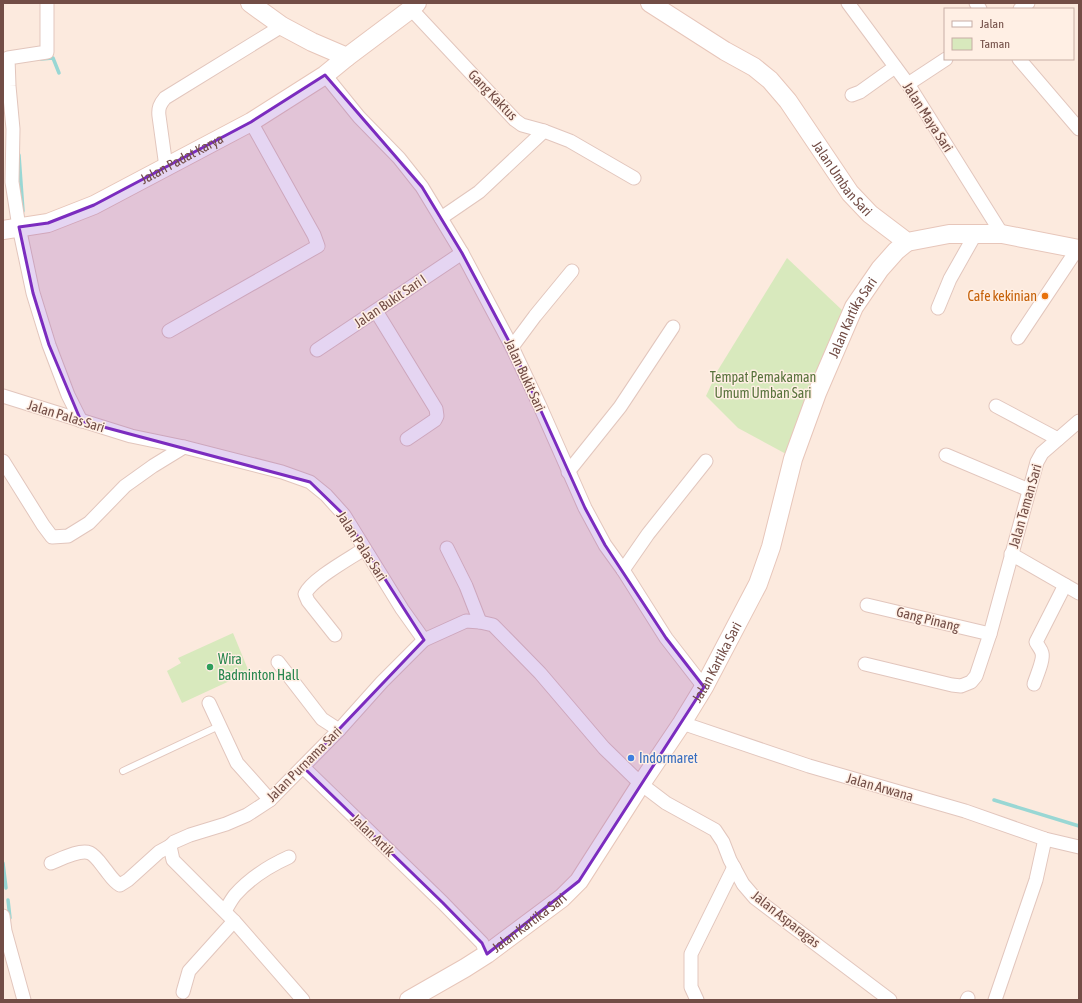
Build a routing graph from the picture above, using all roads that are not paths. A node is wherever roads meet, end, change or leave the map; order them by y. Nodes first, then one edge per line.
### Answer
1 (47, 3) edge
2 (250, 3) edge
3 (650, 3) edge
4 (848, 3) edge
5 (414, 6) edge
6 (282, 26) junction
7 (347, 58) junction
8 (944, 60) edge
9 (1020, 60) edge
10 (895, 67) junction
11 (325, 75) junction
12 (908, 84) junction
13 (6, 85) edge
14 (852, 94) dead end
15 (251, 122) junction
16 (1079, 129) edge
17 (544, 131) junction
18 (166, 168) junction
19 (634, 178) dead end
20 (7, 180) edge
21 (441, 218) junction
22 (11, 228) edge
23 (976, 233) junction
24 (1002, 234) junction
25 (907, 242) junction
26 (1078, 249) edge
27 (462, 253) junction
28 (572, 271) dead end
29 (938, 308) dead end
30 (376, 311) junction
31 (672, 327) dead end
32 (169, 331) dead end
33 (1018, 338) dead end
34 (512, 347) junction
35 (317, 350) dead end
36 (3, 396) edge
37 (996, 406) dead end
38 (81, 421) junction
39 (1079, 421) edge
40 (407, 439) dead end
41 (1058, 439) junction
42 (184, 447) junction
43 (946, 455) dead end
44 (3, 461) edge
45 (706, 461) dead end
46 (568, 472) junction
47 (1029, 490) junction
48 (447, 548) dead end
49 (364, 549) junction
50 (1011, 554) junction
51 (624, 570) junction
52 (1065, 586) junction
53 (1079, 593) edge
54 (867, 605) dead end
55 (480, 622) junction
56 (990, 634) junction
57 (335, 635) dead end
58 (424, 640) junction
59 (278, 662) dead end
60 (865, 664) dead end
61 (1034, 684) dead end
62 (704, 687) junction
63 (209, 703) dead end
64 (682, 723) junction
65 (219, 726) junction
66 (339, 730) junction
67 (303, 767) junction
68 (123, 771) dead end
69 (641, 784) junction
70 (270, 800) junction
71 (1046, 839) junction
72 (170, 846) junction
73 (1079, 847) edge
74 (289, 857) dead end
75 (51, 863) dead end
76 (734, 867) junction
77 (225, 911) junction
78 (3, 916) edge
79 (234, 921) junction
80 (487, 954) junction
81 (183, 992) dead end
82 (24, 1000) edge
83 (303, 1000) edge
84 (409, 1000) edge
85 (697, 1000) edge
86 (890, 1000) edge
87 (995, 1000) edge

1 - 13 street
2 - 6 main road
3 - 25 main road, Jalan Umban Sari
4 - 10 street, Jalan Maya Sari
5 - 7 main road
5 - 17 street, Gang Kaktus
6 - 7 main road
6 - 18 street
7 - 11 main road, Jalan Padat Karya
8 - 12 street
9 - 16 street
10 - 12 street, Jalan Maya Sari
10 - 14 street
11 - 15 main road, Jalan Padat Karya
11 - 21 street, Jalan Bukit Sari
12 - 24 street, Jalan Maya Sari
13 - 20 street
15 - 18 main road, Jalan Padat Karya
15 - 32 street
17 - 19 street, Gang Kaktus
17 - 21 street
18 - 22 main road, Jalan Padat Karya
20 - 22 street
21 - 27 street, Jalan Bukit Sari
22 - 38 street
23 - 24 main road
23 - 25 main road
23 - 29 street
24 - 26 main road
25 - 62 main road, Jalan Kartika Sari
26 - 33 street
27 - 30 street, Jalan Bukit Sari I
27 - 34 street, Jalan Bukit Sari
28 - 34 street
30 - 35 street, Jalan Bukit Sari I
30 - 40 street
31 - 46 street
34 - 46 street, Jalan Bukit Sari
36 - 38 street, Jalan Palas Sari
37 - 41 street
38 - 42 street, Jalan Palas Sari
39 - 41 street, Jalan Taman Sari
41 - 47 street, Jalan Taman Sari
42 - 44 street
42 - 49 street, Jalan Palas Sari
43 - 47 street
45 - 51 street
46 - 51 street, Jalan Bukit Sari
47 - 50 street, Jalan Taman Sari
48 - 55 street
49 - 57 street
49 - 58 street, Jalan Palas Sari
50 - 52 street, Jalan Taman Sari
50 - 56 street
51 - 62 street, Jalan Bukit Sari
52 - 53 street, Jalan Taman Sari
52 - 61 street
54 - 56 street, Gang Pinang
55 - 58 street
55 - 69 street
56 - 60 street
58 - 66 street, Jalan Purnama Sari
59 - 66 street
62 - 64 main road, Jalan Kartika Sari
63 - 65 street
64 - 69 main road, Jalan Kartika Sari
64 - 71 street, Jalan Arwana
65 - 68 lane
65 - 70 street
66 - 67 street, Jalan Purnama Sari
67 - 70 street, Jalan Purnama Sari
67 - 80 street, Jalan Artik
69 - 76 street, Jalan Asparagas
69 - 80 main road, Jalan Kartika Sari
70 - 72 street, Jalan Purnama Sari
71 - 73 street, Jalan Arwana
71 - 87 street
72 - 75 street, Jalan Purnama Sari
72 - 77 street
74 - 77 street
76 - 85 street
76 - 86 street, Jalan Asparagas
77 - 79 street
78 - 82 street
79 - 81 street
79 - 83 street
80 - 84 main road, Jalan Kartika Sari

